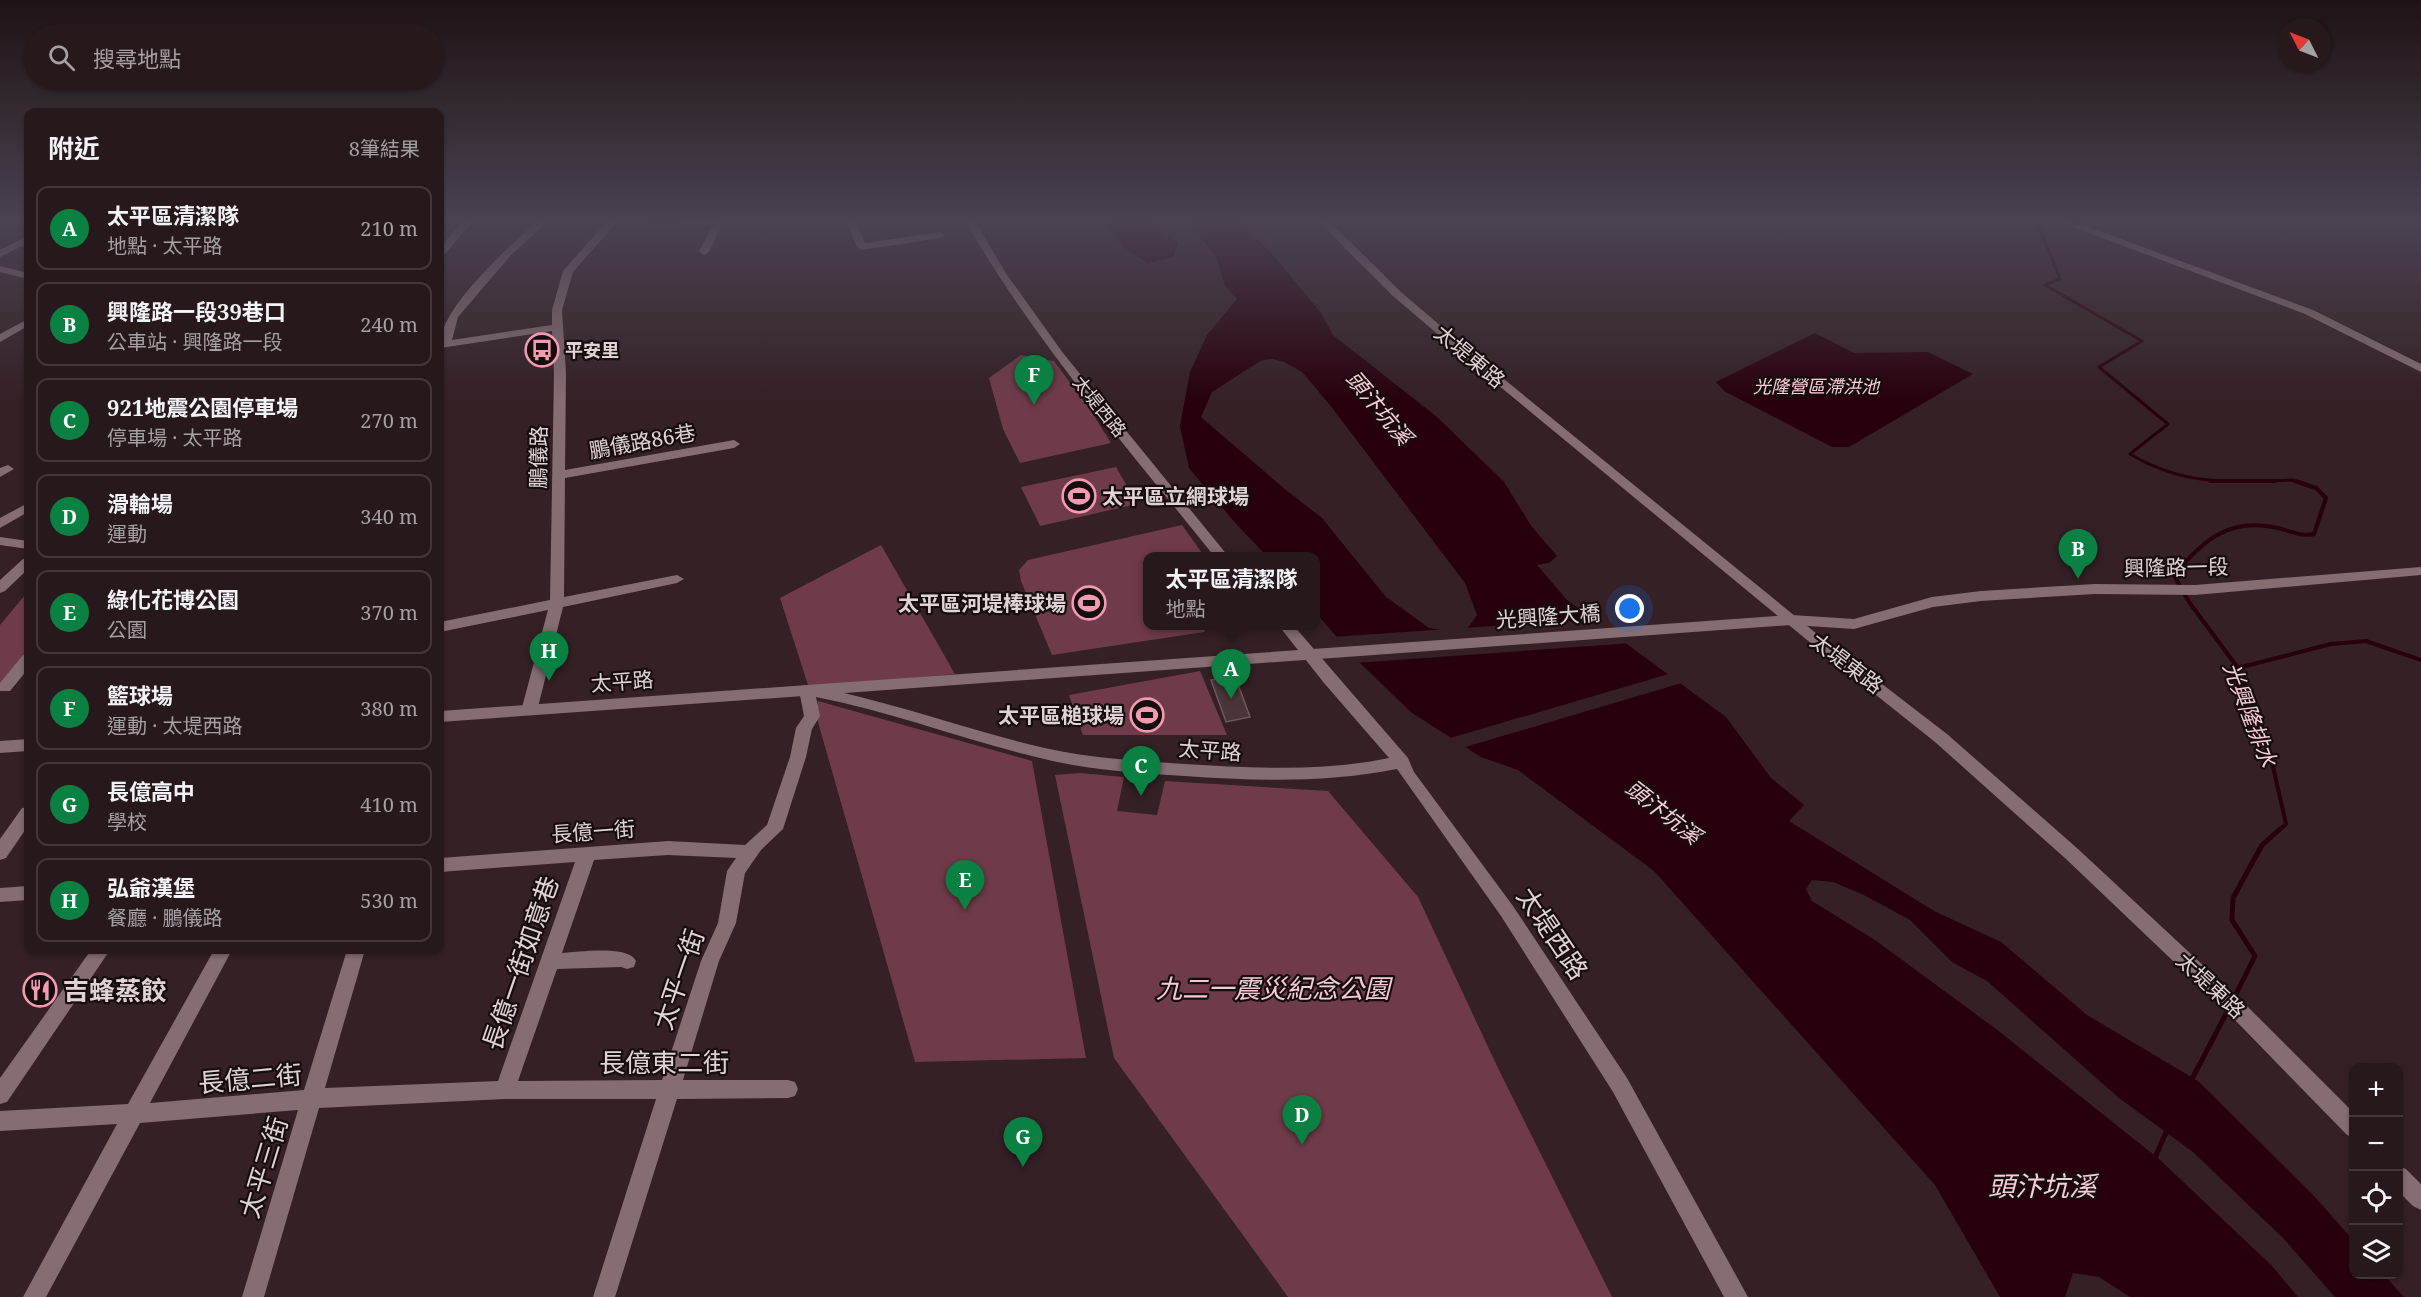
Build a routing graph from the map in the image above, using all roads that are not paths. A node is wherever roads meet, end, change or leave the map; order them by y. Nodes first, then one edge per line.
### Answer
1 (484, 280) edge
2 (566, 280) edge
3 (1005, 280) edge
4 (1384, 280) edge
5 (2220, 280) edge
6 (24, 324) edge
7 (559, 327) junction
8 (0, 339) edge
9 (444, 340) edge
10 (444, 345) edge
11 (2421, 369) edge
12 (734, 444) dead end
13 (558, 476) junction
14 (24, 509) edge
15 (0, 524) edge
16 (0, 541) edge
17 (24, 544) edge
18 (1218, 552) edge
19 (24, 566) edge
20 (2421, 571) edge
21 (677, 579) dead end
22 (0, 588) edge
23 (557, 603) junction
24 (1792, 620) junction
25 (444, 626) edge
26 (1289, 630) edge
27 (1307, 653) junction
28 (24, 664) edge
29 (5, 687) dead end
30 (807, 690) junction
31 (529, 711) junction
32 (444, 717) edge
33 (24, 745) edge
34 (0, 747) edge
35 (1401, 762) junction
36 (24, 819) edge
37 (749, 852) junction
38 (0, 853) edge
39 (587, 854) junction
40 (444, 865) edge
41 (24, 893) edge
42 (0, 896) edge
43 (98, 954) edge
44 (221, 954) edge
45 (355, 954) edge
46 (549, 961) junction
47 (627, 961) dead end
48 (670, 1088) junction
49 (788, 1089) dead end
50 (505, 1090) junction
51 (0, 1095) edge
52 (312, 1099) junction
53 (133, 1113) junction
54 (0, 1121) edge
55 (2349, 1123) edge
56 (2403, 1181) edge
57 (2421, 1199) edge
58 (34, 1297) edge
59 (253, 1297) edge
60 (604, 1297) edge
61 (1737, 1297) edge

1 - 9 street
2 - 7 street, 鵬儀路
3 - 18 street, 太堤西路
4 - 24 street, 太堤東路
5 - 11 street
6 - 8 street
7 - 10 street
7 - 13 street, 鵬儀路
12 - 13 street, 鵬儀路86巷
13 - 23 street, 鵬儀路
14 - 15 street
16 - 17 street
19 - 22 street
20 - 24 street, 興隆路一段
21 - 23 street
23 - 25 street
23 - 31 street, 鵬儀路
24 - 27 street, 光興隆大橋
24 - 55 street, 太堤東路
26 - 27 street, 太堤西路
27 - 30 street, 太平路
27 - 35 street, 太堤西路
28 - 29 street
30 - 31 street, 太平路
30 - 35 street, 太平路
30 - 37 street, 太平一街
31 - 32 street, 太平路
33 - 34 street
35 - 61 street, 太堤西路
36 - 38 street
37 - 39 street, 長億一街
37 - 48 street, 太平一街
39 - 40 street, 長億一街
39 - 46 street, 長億一街如意巷
41 - 42 street
43 - 51 street
44 - 53 street
45 - 52 street, 太平三街
46 - 47 street
46 - 50 street, 長億一街如意巷
48 - 49 street, 長億東二街
48 - 50 street, 長億東二街
48 - 60 street, 太平一街
50 - 52 street, 長億二街
52 - 53 street, 長億二街
52 - 59 street, 太平三街
53 - 54 street, 長億二街
53 - 58 street
56 - 57 street

